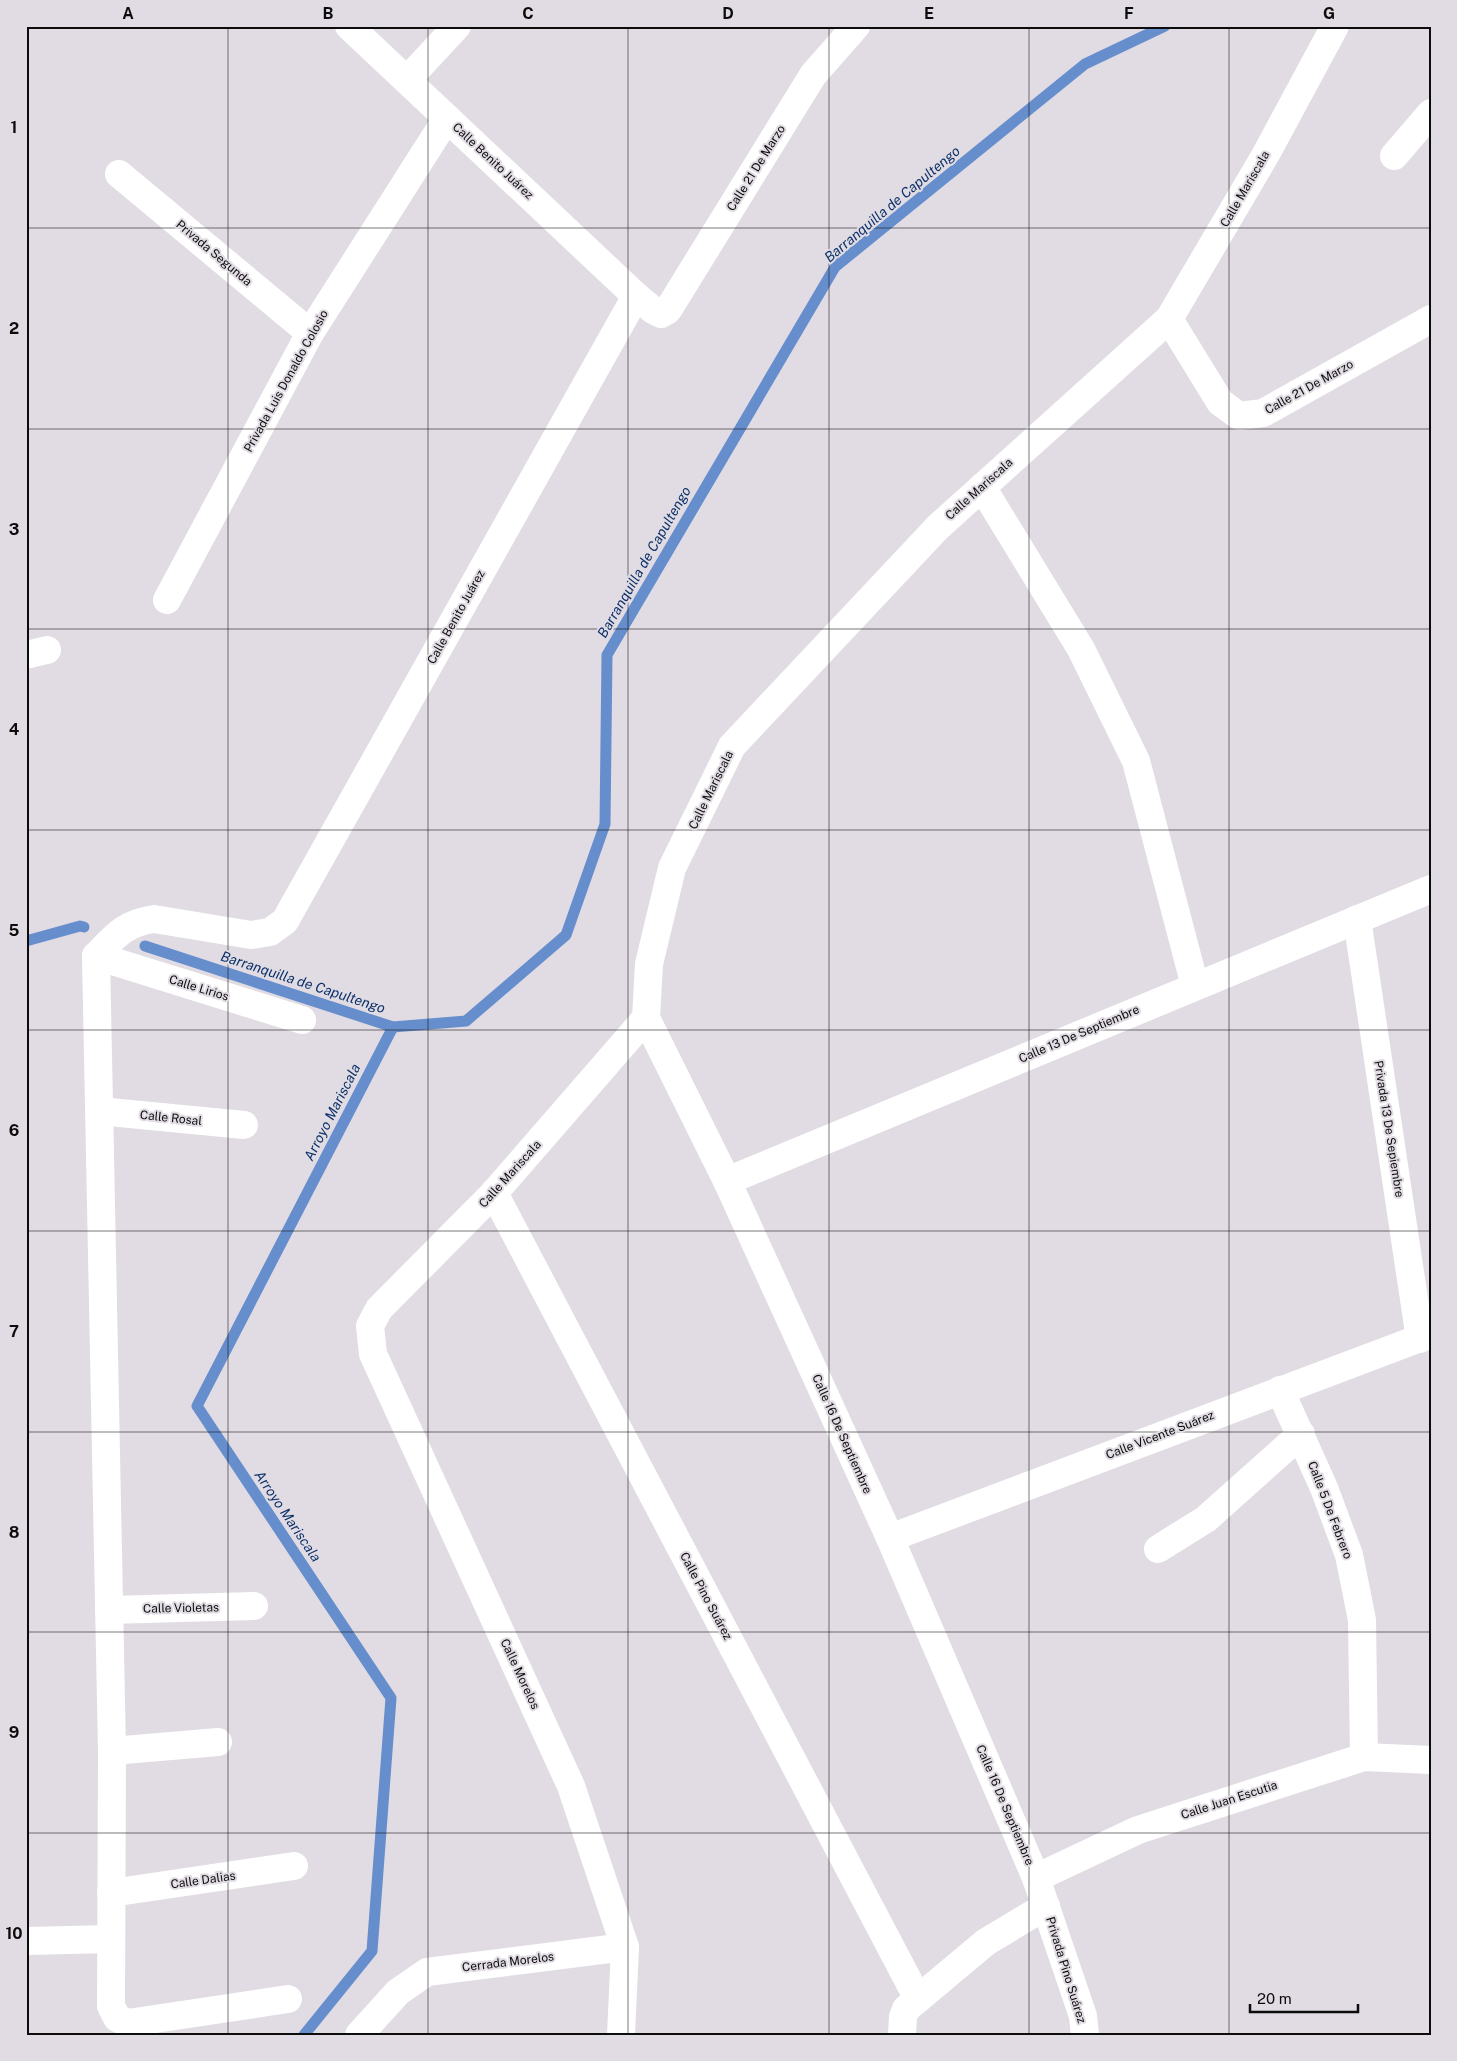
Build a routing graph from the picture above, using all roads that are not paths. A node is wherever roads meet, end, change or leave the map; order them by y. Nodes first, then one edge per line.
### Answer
1 (349, 26) edge
2 (457, 26) edge
3 (856, 26) edge
4 (1335, 26) edge
5 (407, 80) junction
6 (1431, 114) edge
7 (447, 118) junction
8 (1394, 156) dead end
9 (119, 174) dead end
10 (636, 296) junction
11 (661, 314) joint
12 (1169, 319) junction
13 (1431, 319) edge
14 (310, 333) junction
15 (982, 487) junction
16 (167, 600) dead end
17 (1431, 889) edge
18 (1357, 918) junction
19 (96, 956) junction
20 (649, 964) joint
21 (1195, 986) junction
22 (646, 1018) junction
23 (302, 1020) dead end
24 (99, 1111) junction
25 (244, 1125) dead end
26 (727, 1181) junction
27 (494, 1193) junction
28 (370, 1326) joint
29 (1426, 1336) edge
30 (1280, 1390) junction
31 (1301, 1434) junction
32 (890, 1538) junction
33 (1158, 1549) dead end
34 (254, 1606) dead end
35 (109, 1610) junction
36 (218, 1742) dead end
37 (112, 1751) junction
38 (1364, 1756) junction
39 (1431, 1760) edge
40 (294, 1866) dead end
41 (1036, 1878) junction
42 (111, 1893) junction
43 (1046, 1906) junction
44 (111, 1939) junction
45 (26, 1940) edge
46 (624, 1947) junction
47 (288, 1999) dead end
48 (918, 1999) junction
49 (359, 2035) edge
50 (621, 2035) edge
51 (902, 2035) edge
52 (1085, 2035) edge

1 - 5 street, Calle Benito Juárez
2 - 5 street
3 - 11 street, Calle 21 De Marzo
4 - 12 street, Calle Mariscala
5 - 7 street, Calle Benito Juárez
6 - 8 street
7 - 10 street, Calle Benito Juárez
7 - 14 street, Privada Luis Donaldo Colosio
9 - 14 street, Privada Segunda
10 - 11 street, Calle Benito Juárez
10 - 19 street, Calle Benito Juárez
12 - 13 street, Calle 21 De Marzo
12 - 15 street, Calle Mariscala
14 - 16 street, Privada Luis Donaldo Colosio
15 - 20 street, Calle Mariscala
15 - 21 street
17 - 18 street, Calle 13 De Septiembre
18 - 21 street, Calle 13 De Septiembre
18 - 29 street, Privada 13 De Sepiembre
19 - 23 street, Calle Lirios
19 - 24 street
20 - 22 street, Calle 16 De Septiembre
21 - 26 street, Calle 13 De Septiembre
22 - 26 street, Calle 16 De Septiembre
22 - 27 street, Calle Mariscala
24 - 25 street, Calle Rosal
24 - 35 street
26 - 32 street, Calle 16 De Septiembre
27 - 28 street, Calle Mariscala
27 - 48 street, Calle Pino Suárez
28 - 46 street, Calle Morelos
29 - 30 street, Calle Vicente Suárez
30 - 31 street, Calle 5 De Febrero
30 - 32 street, Calle Vicente Suárez
31 - 33 street
31 - 38 street, Calle 5 De Febrero
32 - 41 street, Calle 16 De Septiembre
34 - 35 street, Calle Violetas
35 - 37 street
36 - 37 street
37 - 42 street
38 - 39 street, Calle Juan Escutia
38 - 41 street, Calle Juan Escutia
40 - 42 street, Calle Dalias
41 - 43 street, Calle 16 De Septiembre
42 - 44 street
43 - 48 street
43 - 52 street, Privada Pino Suárez
44 - 45 street
44 - 47 street
46 - 49 street, Cerrada Morelos
46 - 50 street, Calle Morelos
48 - 51 street

